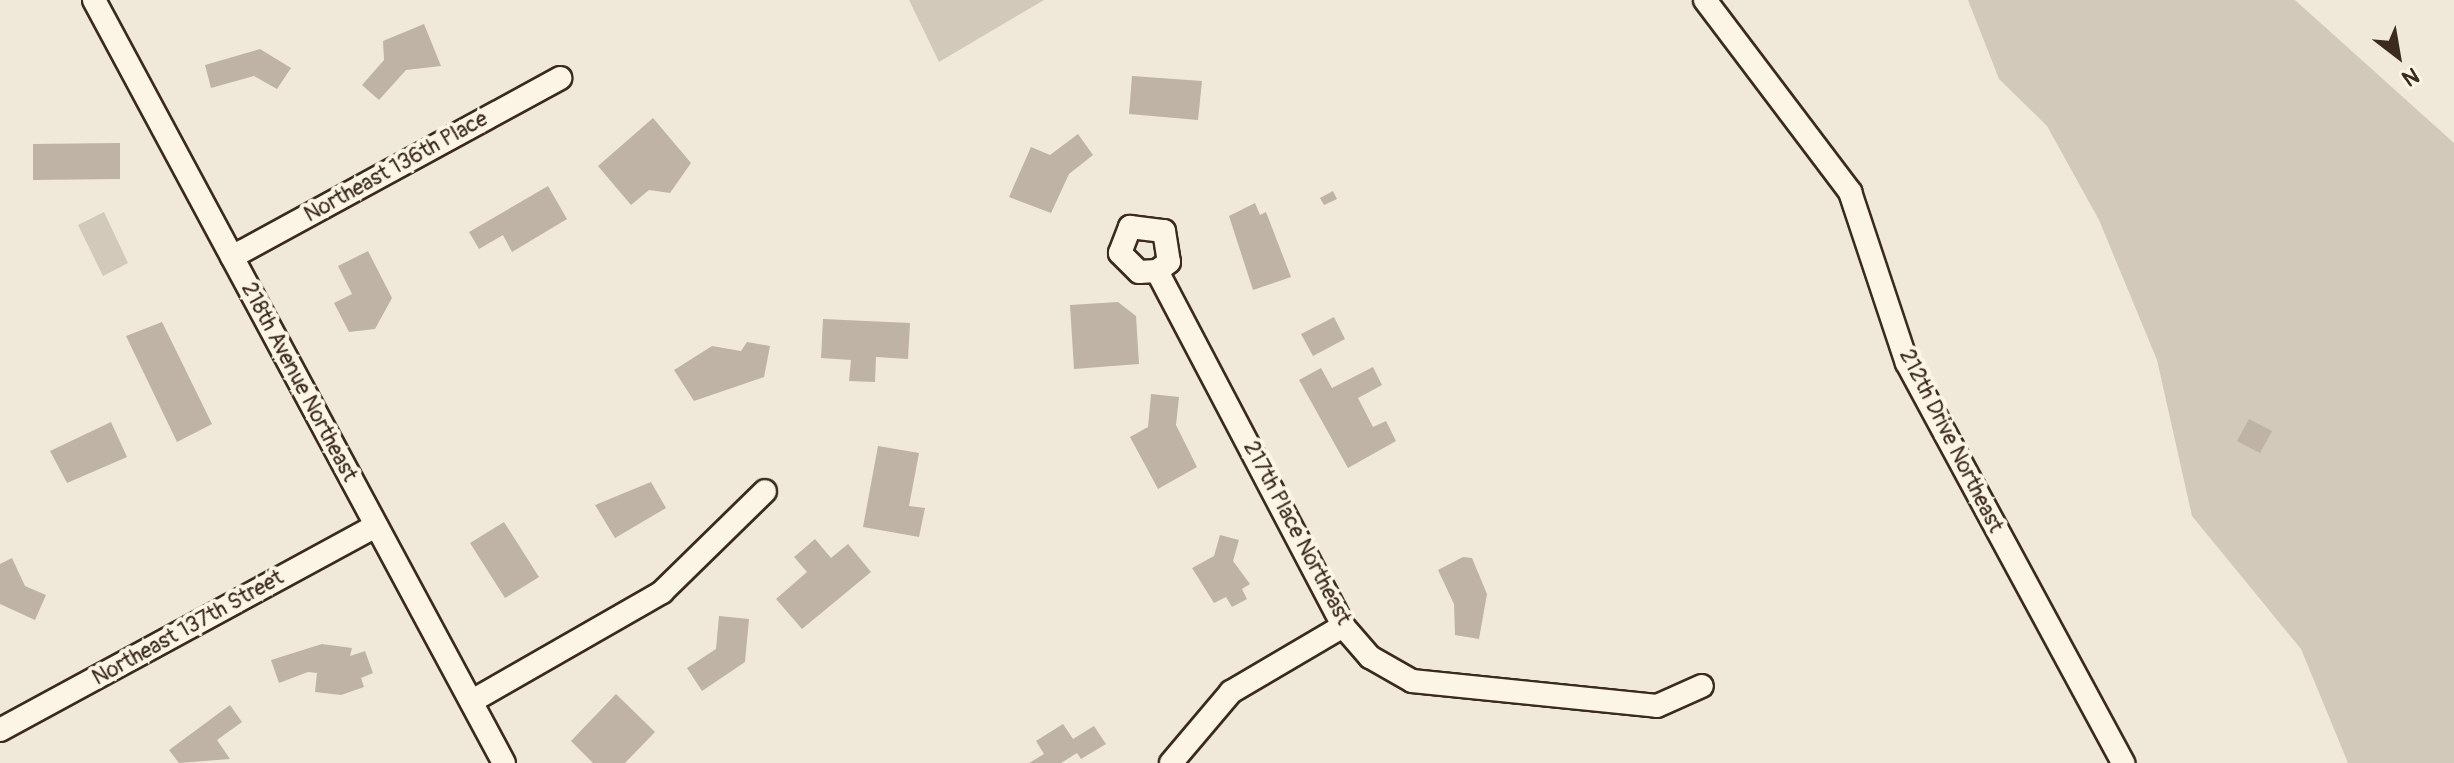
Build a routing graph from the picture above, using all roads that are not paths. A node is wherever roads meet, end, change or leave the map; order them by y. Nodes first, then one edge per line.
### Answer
1 (94, 0) edge
2 (1705, 0) edge
3 (560, 78) dead end
4 (232, 257) junction
5 (1157, 271) dead end
6 (765, 491) dead end
7 (376, 526) junction
8 (1343, 626) junction
9 (1702, 686) dead end
10 (472, 701) junction
11 (0, 730) edge
12 (504, 763) edge
13 (1171, 763) edge
14 (2123, 763) edge

1 - 4 street, 218th Avenue Northeast
2 - 14 street, 212th Drive Northeast
3 - 4 street, Northeast 136th Place
4 - 7 street, 218th Avenue Northeast
5 - 8 street, 217th Place Northeast
6 - 10 street
7 - 10 street, 218th Avenue Northeast
7 - 11 street, Northeast 137th Street
8 - 9 street, 217th Place Northeast
8 - 13 street
10 - 12 street, 218th Avenue Northeast

